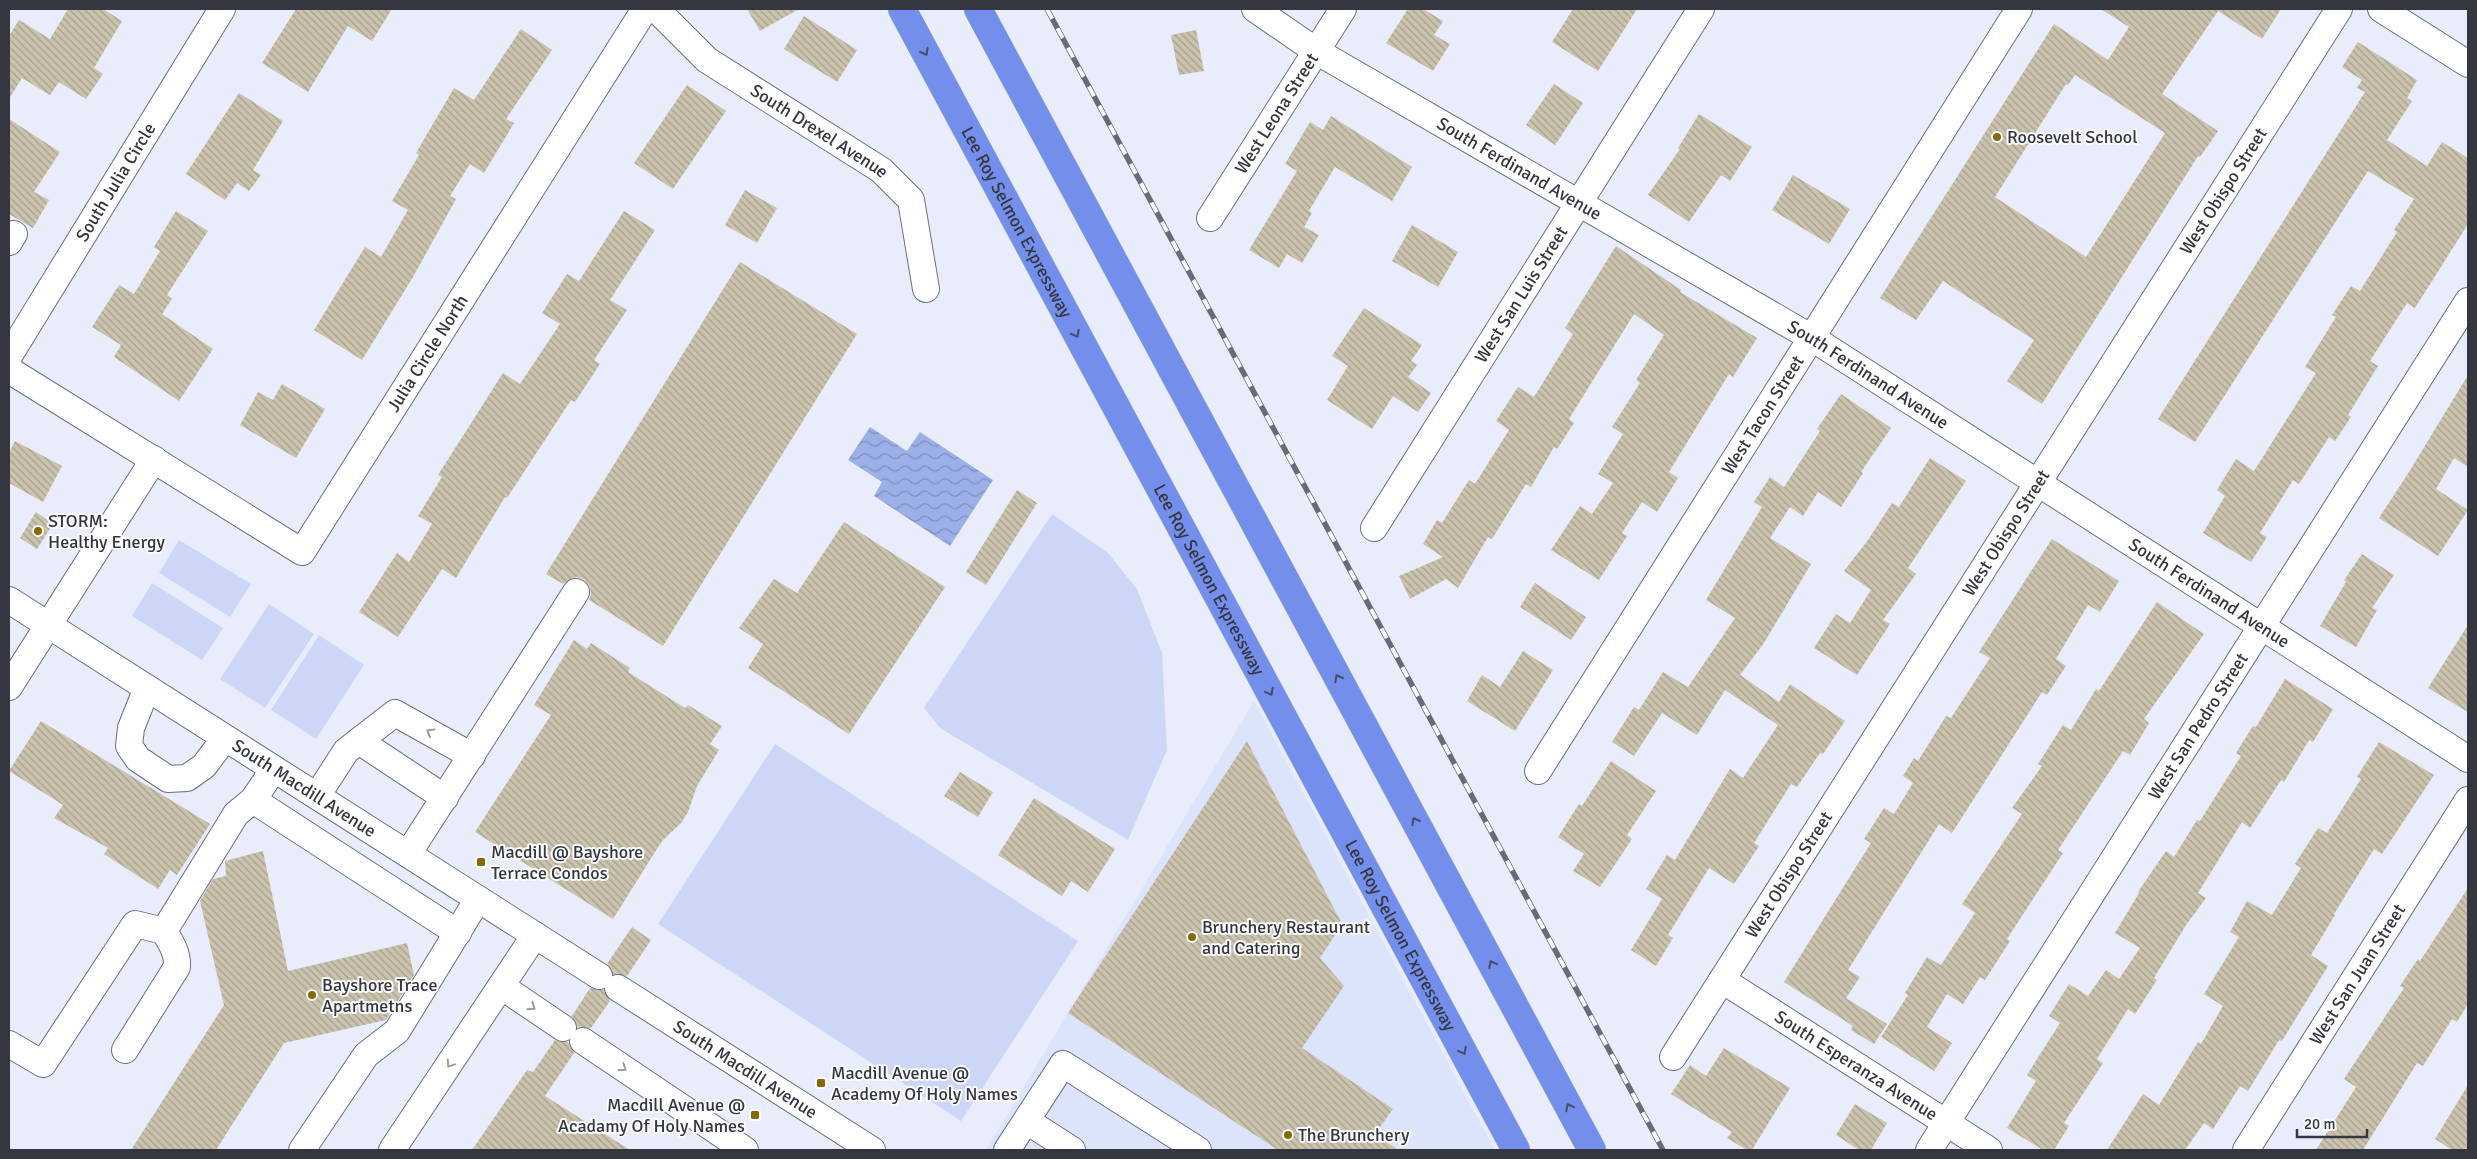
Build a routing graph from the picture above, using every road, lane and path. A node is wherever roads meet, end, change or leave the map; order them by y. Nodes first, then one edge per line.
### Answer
1 (222, 9) edge
2 (645, 9) edge
3 (656, 9) edge
4 (902, 9) edge
5 (978, 9) edge
6 (1255, 9) edge
7 (1343, 9) edge
8 (1701, 9) edge
9 (2019, 9) edge
10 (2338, 9) edge
11 (2380, 9) edge
12 (1316, 50) junction
13 (2468, 64) edge
14 (1579, 202) junction
15 (1210, 218) dead end
16 (926, 289) dead end
17 (2468, 301) edge
18 (1812, 338) junction
19 (9, 356) edge
20 (9, 370) edge
21 (154, 459) junction
22 (2037, 483) junction
23 (1374, 528) dead end
24 (576, 592) dead end
25 (9, 600) edge
26 (48, 625) junction
27 (2262, 627) junction
28 (9, 687) edge
29 (147, 688) junction
30 (225, 738) junction
31 (360, 741) junction
32 (472, 756) junction
33 (2468, 759) edge
34 (274, 768) junction
35 (1538, 771) dead end
36 (317, 796) junction
37 (445, 798) junction
38 (253, 800) junction
39 (2468, 800) edge
40 (408, 854) junction
41 (478, 899) junction
42 (164, 931) junction
43 (458, 933) junction
44 (535, 935) junction
45 (1722, 980) junction
46 (501, 986) junction
47 (9, 1044) edge
48 (125, 1050) dead end
49 (1673, 1057) dead end
50 (1027, 1121) junction
51 (1946, 1123) junction
52 (302, 1150) edge
53 (392, 1150) edge
54 (745, 1150) edge
55 (872, 1150) edge
56 (1007, 1150) edge
57 (1072, 1150) edge
58 (1198, 1150) edge
59 (1516, 1150) edge
60 (1592, 1150) edge
61 (1928, 1150) edge
62 (1990, 1150) edge
63 (2246, 1150) edge

1 - 19 street, South Julia Circle
2 - 21 street, Julia Circle North
3 - 16 street, South Drexel Avenue
4 -> 59 highway, Lee Roy Selmon Expressway
60 -> 5 highway
6 - 12 street, South Ferdinand Avenue
7 - 12 street, West Leona Street
8 - 14 street, West San Luis Street
9 - 18 street, West Tacon Street
10 - 22 street, West Obispo Street
11 - 13 street
12 - 14 street, South Ferdinand Avenue
12 - 15 street, West Leona Street
14 - 18 street, South Ferdinand Avenue
14 - 23 street, West San Luis Street
17 - 27 street, West San Pedro Street
18 - 22 street, South Ferdinand Avenue
18 - 35 street, West Tacon Street
20 - 21 street
21 - 26 street
22 - 27 street, South Ferdinand Avenue
22 - 45 street, West Obispo Street
24 - 32 street
25 - 26 street, South Macdill Avenue
26 - 28 street
26 - 29 street, South Macdill Avenue
27 - 33 street, South Ferdinand Avenue
27 - 51 street, West San Pedro Street
29 - 30 street, South Macdill Avenue
29 - 30 street
30 - 34 street, South Macdill Avenue
32 -> 31 street
31 - 36 street
31 - 37 street
32 - 37 street
34 - 36 street, South Macdill Avenue
34 - 38 street
36 - 40 street, South Macdill Avenue
37 - 40 street
38 - 42 street
38 - 43 street
39 - 63 street, West San Juan Street
40 - 41 street, South Macdill Avenue
41 - 43 street
41 - 44 street, South Macdill Avenue
42 - 47 street
42 - 48 street
43 - 52 street
44 - 46 street
44 - 55 street, South Macdill Avenue
45 - 49 street, West Obispo Street
45 - 51 street, South Esperanza Avenue
46 -> 53 street
46 -> 54 street
50 - 56 street
50 - 57 street
50 - 58 street
51 - 61 street, West San Pedro Street
51 - 62 street, South Esperanza Avenue

